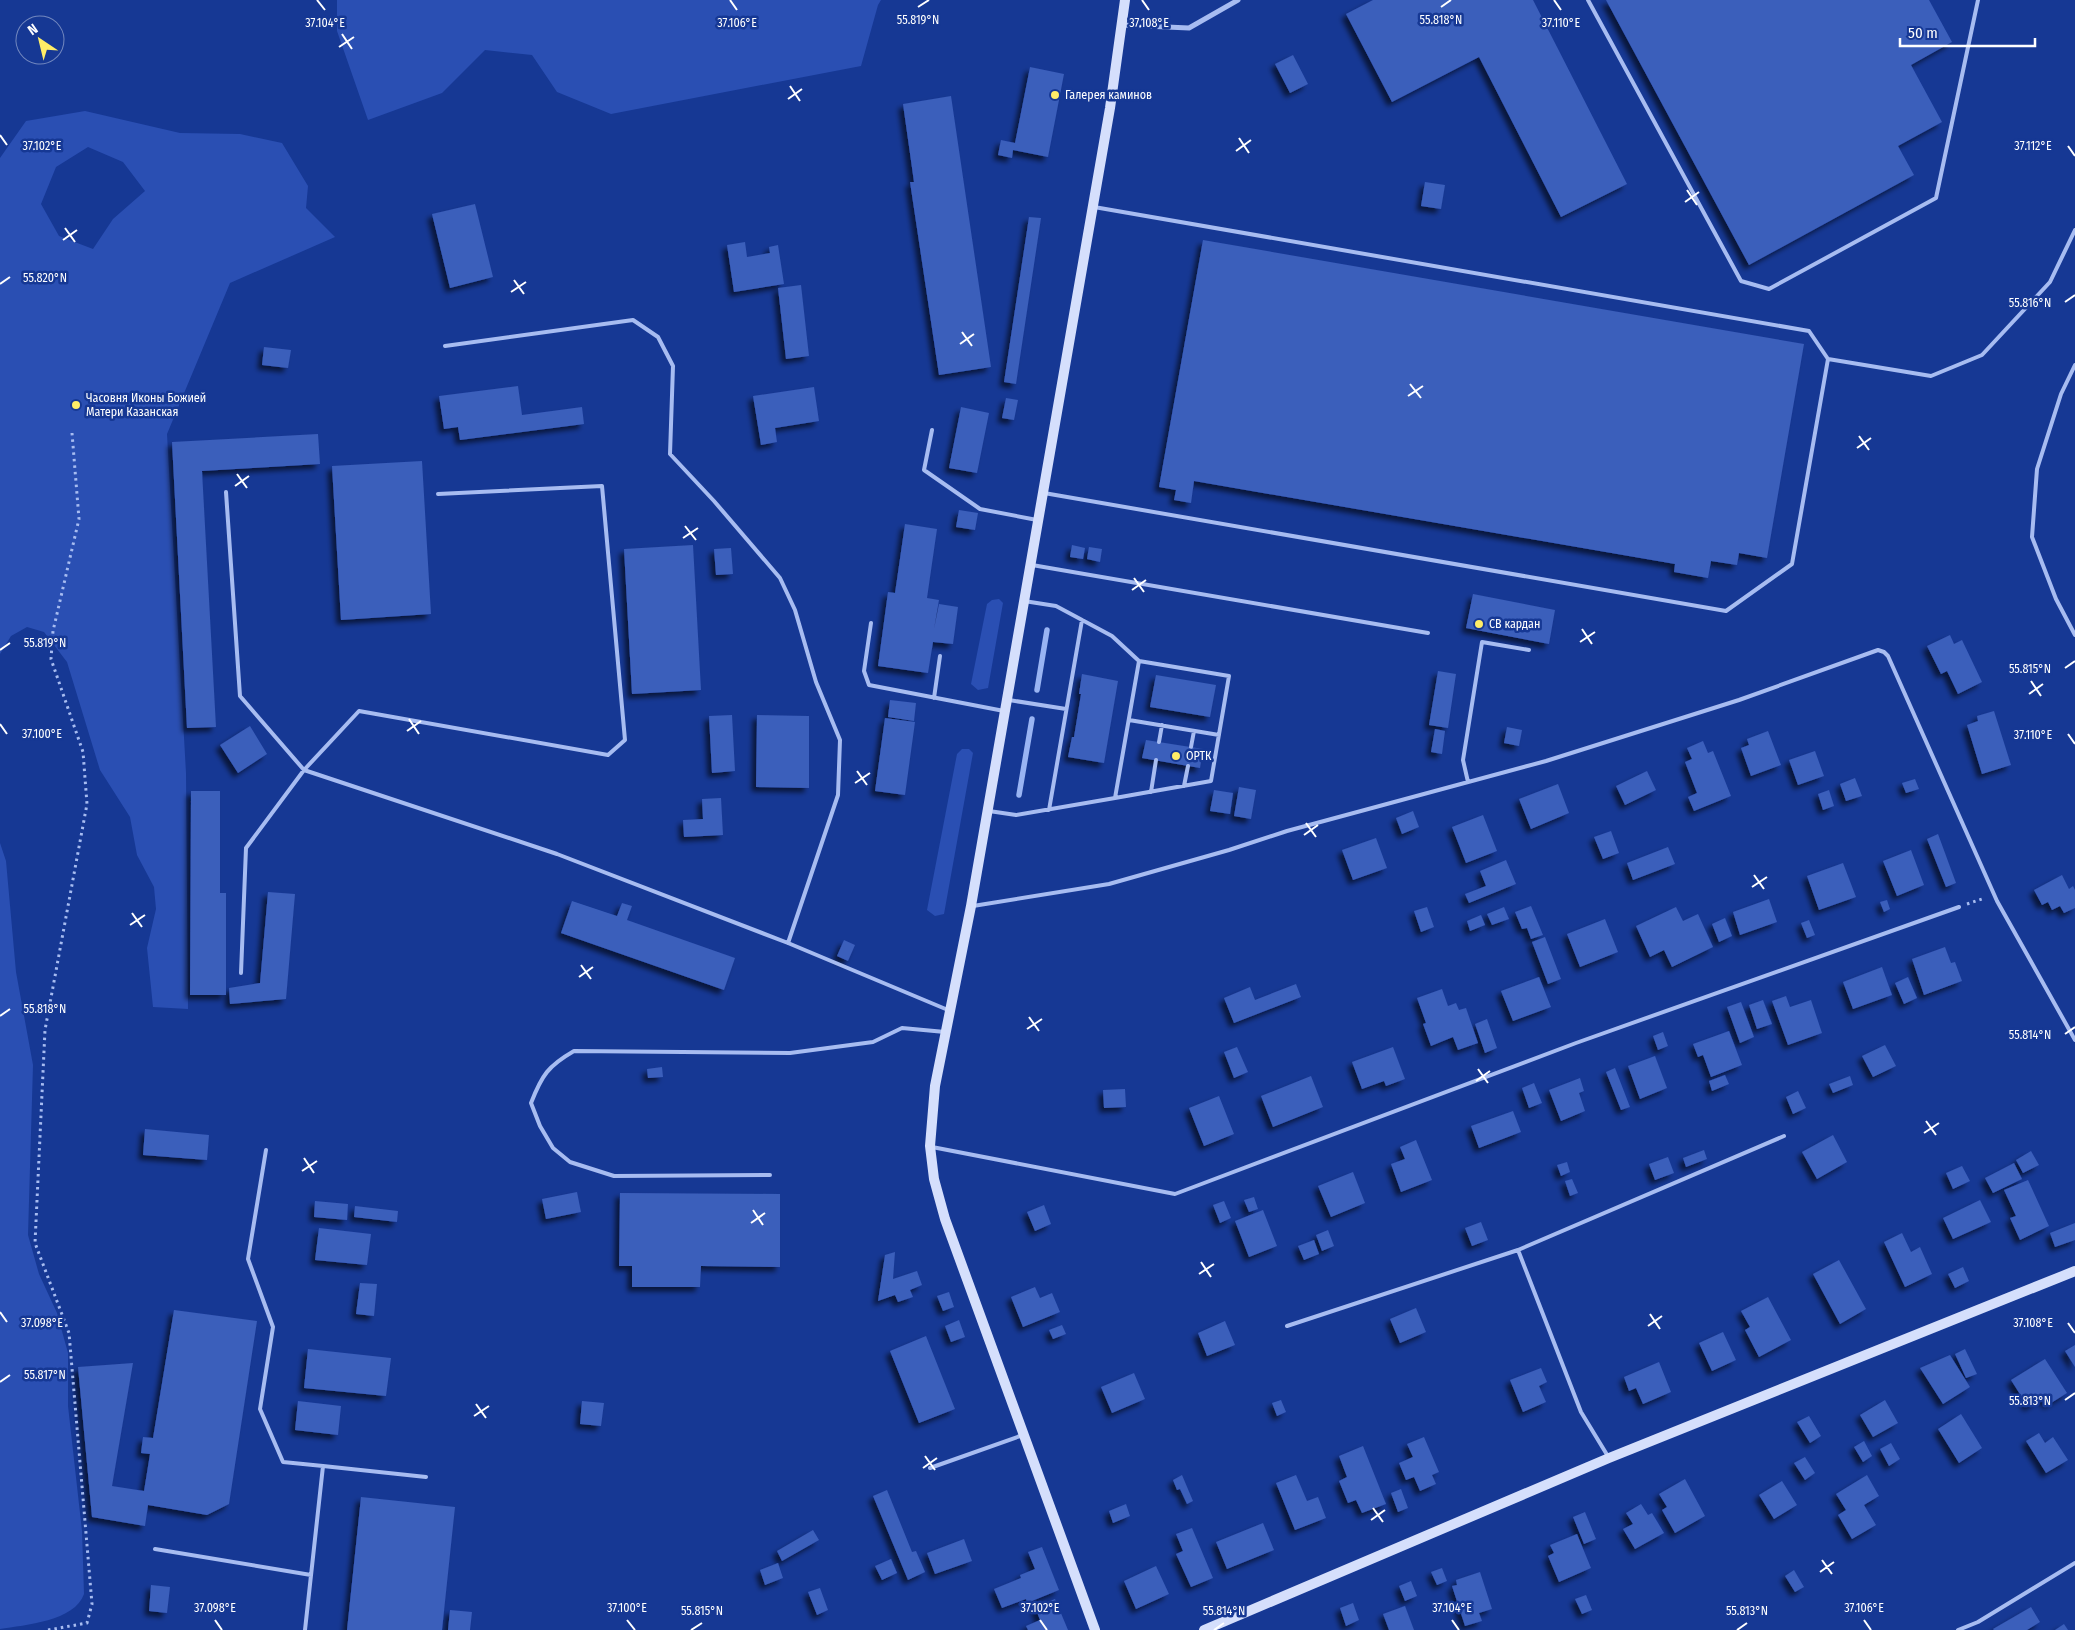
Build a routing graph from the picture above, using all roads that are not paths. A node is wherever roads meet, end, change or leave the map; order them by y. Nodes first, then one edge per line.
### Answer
1 (1125, 0) edge
2 (1238, 0) edge
3 (1588, 0) edge
4 (1978, 0) edge
5 (1122, 25) junction
6 (1093, 206) junction
7 (2075, 230) edge
8 (445, 346) dead end
9 (1828, 359) junction
10 (2075, 365) edge
11 (932, 430) dead end
12 (226, 492) dead end
13 (1042, 492) junction
14 (438, 494) dead end
15 (1037, 520) junction
16 (1029, 565) junction
17 (1023, 601) junction
18 (1082, 620) junction
19 (871, 623) dead end
20 (1428, 633) dead end
21 (2075, 635) edge
22 (1529, 650) dead end
23 (940, 656) dead end
24 (1139, 661) junction
25 (934, 698) junction
26 (1006, 699) junction
27 (1066, 709) junction
28 (1004, 711) junction
29 (1129, 720) junction
30 (1162, 725) junction
31 (1194, 731) junction
32 (1219, 735) junction
33 (1160, 742) dead end
34 (1191, 747) dead end
35 (1156, 760) dead end
36 (1188, 766) dead end
37 (304, 770) junction
38 (1468, 782) junction
39 (1184, 786) junction
40 (1151, 792) junction
41 (1115, 798) junction
42 (1049, 810) junction
43 (986, 811) junction
44 (971, 906) junction
45 (1959, 907) road end
46 (788, 943) junction
47 (241, 973) dead end
48 (951, 1011) junction
49 (947, 1032) junction
50 (2075, 1040) edge
51 (1784, 1136) dead end
52 (930, 1146) junction
53 (266, 1150) dead end
54 (770, 1175) dead end
55 (1518, 1250) junction
56 (2075, 1270) edge
57 (1287, 1326) dead end
58 (1023, 1435) junction
59 (1609, 1458) junction
60 (323, 1466) junction
61 (930, 1468) dead end
62 (426, 1477) dead end
63 (155, 1549) dead end
64 (2075, 1563) edge
65 (311, 1575) junction
66 (305, 1630) edge
67 (1095, 1630) edge
68 (1204, 1630) edge
69 (1958, 1630) edge

1 - 5 street
2 - 5 street
3 - 4 lane
5 - 6 street
6 - 9 lane
6 - 13 street
7 - 9 lane
8 - 46 lane
9 - 13 lane
10 - 21 lane
11 - 15 lane
12 - 37 lane
13 - 15 street
14 - 37 lane
15 - 16 street
16 - 17 street
16 - 20 lane
17 - 18 lane
17 - 26 street
18 - 24 lane
18 - 27 lane
19 - 25 lane
22 - 38 lane
23 - 25 lane
24 - 29 lane
24 - 32 lane
25 - 28 lane
26 - 27 lane
26 - 28 street
27 - 42 lane
28 - 43 street
29 - 30 lane
29 - 41 lane
30 - 31 lane
30 - 33 lane
31 - 32 lane
31 - 34 lane
32 - 39 lane
35 - 40 lane
36 - 39 lane
37 - 46 lane
37 - 47 lane
38 - 44 lane
38 - 50 lane
39 - 40 lane
40 - 41 lane
41 - 42 lane
42 - 43 lane
43 - 44 street
44 - 48 street
45 - 52 lane
46 - 48 lane
48 - 49 street
49 - 52 street
49 - 54 lane
51 - 55 lane
52 - 58 street
53 - 60 lane
55 - 57 lane
55 - 59 lane
56 - 59 street
58 - 61 lane
58 - 67 street
59 - 68 street
60 - 62 lane
60 - 65 lane
63 - 65 lane
64 - 69 lane
65 - 66 lane

